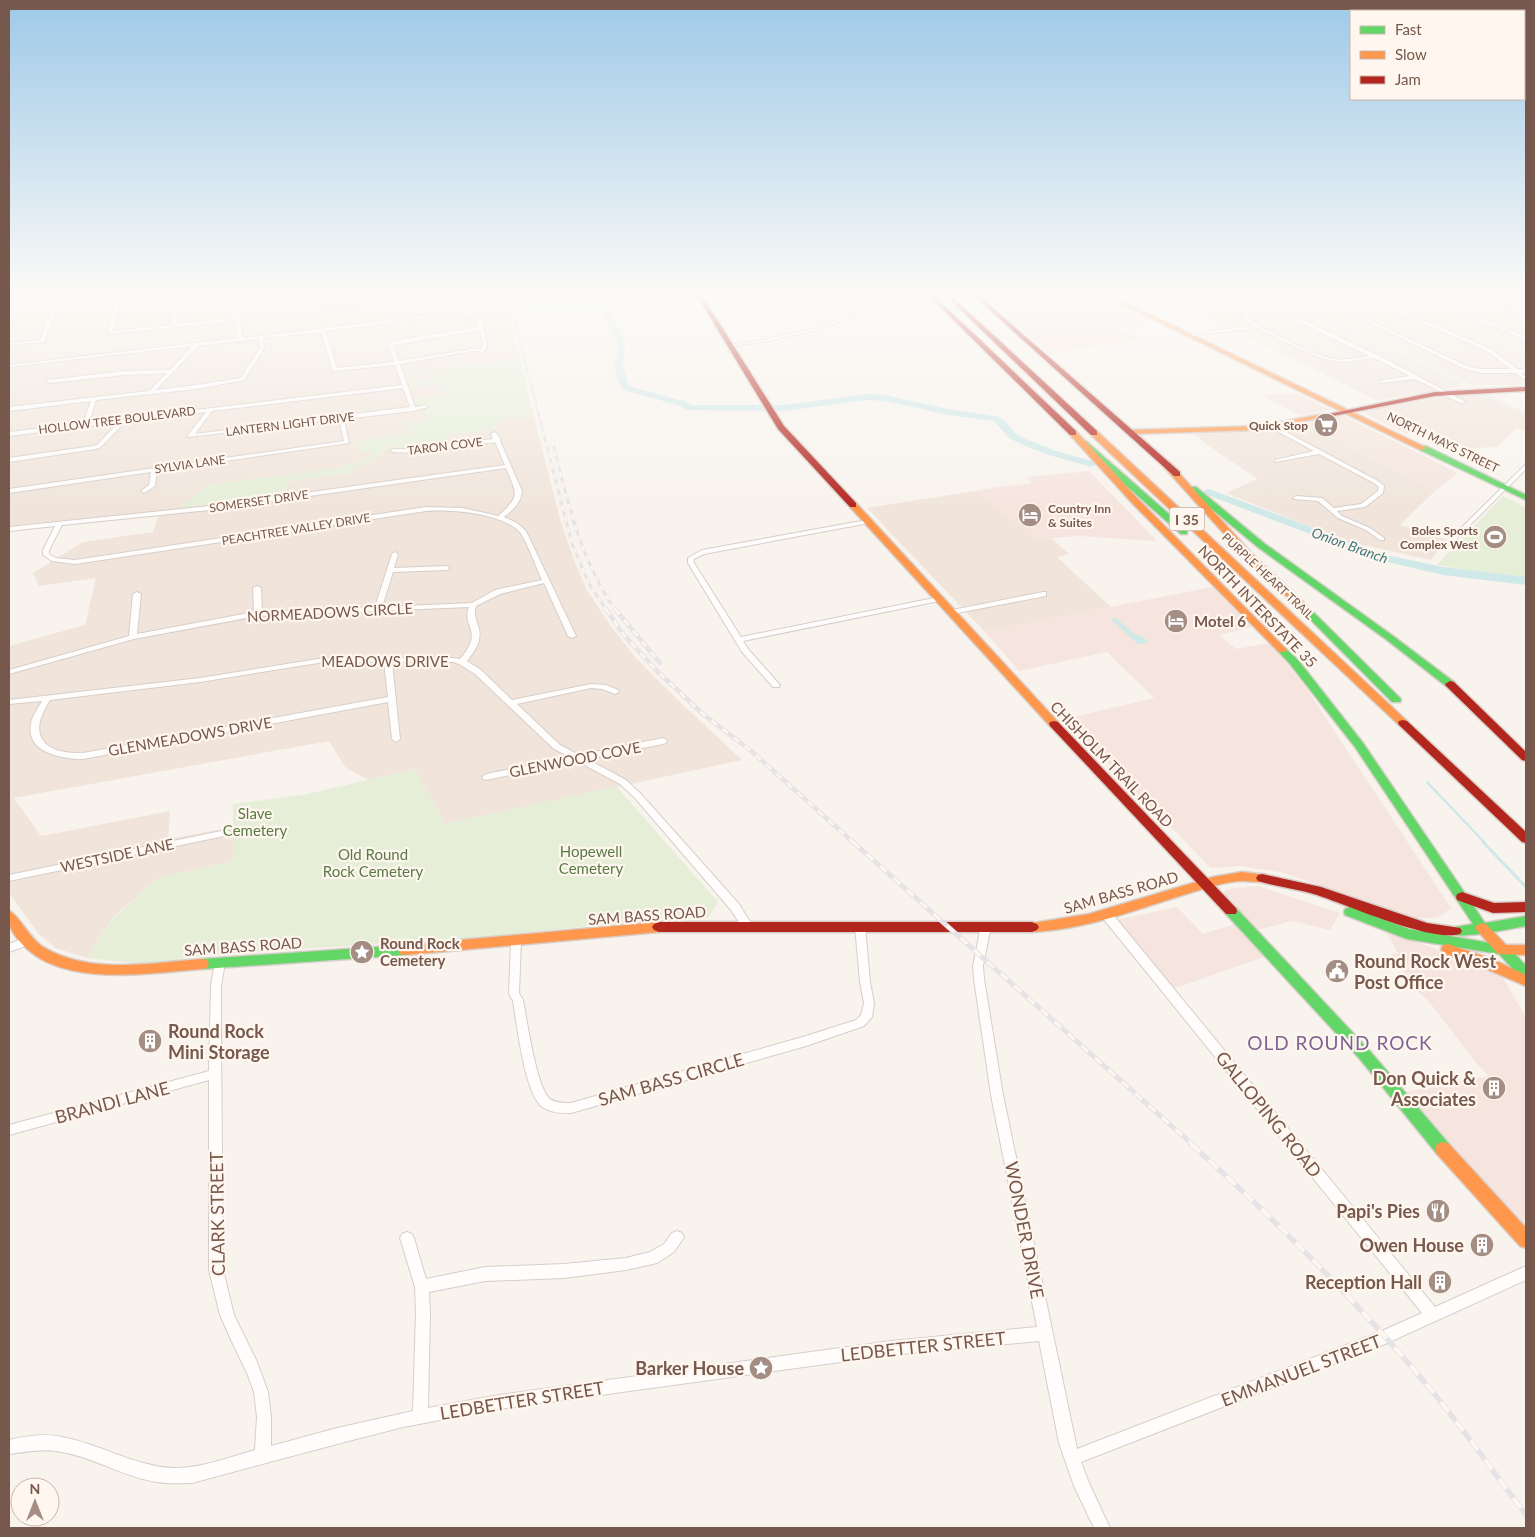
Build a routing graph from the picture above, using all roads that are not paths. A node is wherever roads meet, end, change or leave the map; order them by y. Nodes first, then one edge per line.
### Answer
1 (176, 366) edge
2 (250, 366) edge
3 (334, 366) edge
4 (372, 366) edge
5 (397, 366) edge
6 (742, 366) edge
7 (1003, 366) edge
8 (1022, 366) edge
9 (1035, 366) edge
10 (1055, 366) edge
11 (1251, 366) edge
12 (1395, 366) edge
13 (1467, 366) edge
14 (1509, 366) edge
15 (171, 371) junction
16 (1514, 371) junction
17 (1526, 371) edge
18 (1416, 377) junction
19 (1526, 379) edge
20 (50, 381) dead end
21 (1382, 382) dead end
22 (404, 386) junction
23 (1526, 389) edge
24 (151, 392) junction
25 (1446, 393) junction
26 (94, 399) junction
27 (425, 407) dead end
28 (9, 409) edge
29 (211, 409) junction
30 (413, 409) junction
31 (1345, 411) junction
32 (341, 418) junction
33 (125, 420) junction
34 (86, 424) junction
35 (1271, 426) junction
36 (1129, 432) junction
37 (9, 434) edge
38 (1083, 443) junction
39 (393, 451) dead end
40 (1320, 452) junction
41 (9, 460) edge
42 (1277, 461) dead end
43 (1167, 465) junction
44 (508, 466) junction
45 (1526, 466) edge
46 (154, 470) junction
47 (1504, 487) junction
48 (9, 491) edge
49 (144, 491) dead end
50 (1296, 498) dead end
51 (1526, 498) edge
52 (1332, 510) junction
53 (499, 518) junction
54 (867, 522) junction
55 (59, 524) junction
56 (9, 529) edge
57 (1382, 539) dead end
58 (1452, 540) dead end
59 (395, 554) dead end
60 (447, 568) dead end
61 (390, 570) junction
62 (545, 581) junction
63 (257, 588) dead end
64 (137, 594) dead end
65 (1043, 594) dead end
66 (939, 599) junction
67 (473, 605) junction
68 (378, 608) junction
69 (952, 612) junction
70 (258, 614) junction
71 (572, 636) dead end
72 (133, 637) junction
73 (739, 640) junction
74 (388, 659) junction
75 (462, 662) junction
76 (9, 672) edge
77 (776, 685) dead end
78 (615, 692) dead end
79 (47, 698) junction
80 (391, 699) junction
81 (1396, 700) junction
82 (9, 702) edge
83 (510, 703) junction
84 (1417, 720) dead end
85 (396, 739) dead end
86 (664, 741) dead end
87 (1427, 746) junction
88 (575, 758) junction
89 (1526, 758) edge
90 (486, 777) dead end
91 (226, 833) dead end
92 (1526, 839) edge
93 (9, 878) edge
94 (1204, 884) junction
95 (1461, 897) junction
96 (1526, 907) edge
97 (1106, 914) junction
98 (9, 916) edge
99 (1526, 921) edge
100 (747, 925) junction
101 (860, 926) junction
102 (986, 926) junction
103 (1482, 928) junction
104 (1410, 930) junction
105 (516, 941) junction
106 (27, 942) junction
107 (9, 948) edge
108 (1503, 950) junction
109 (1526, 950) edge
110 (220, 962) junction
111 (1526, 974) edge
112 (1526, 982) edge
113 (215, 1074) junction
114 (9, 1130) edge
115 (677, 1237) dead end
116 (407, 1238) dead end
117 (1526, 1240) edge
118 (1526, 1273) edge
119 (422, 1287) junction
120 (1432, 1314) junction
121 (1045, 1333) junction
122 (420, 1417) junction
123 (9, 1447) edge
124 (262, 1457) junction
125 (1072, 1458) junction
126 (1102, 1528) edge

1 - 15 street
2 - 24 street
3 - 4 street
5 - 22 street
6 - 54 main road, CHISHOLM TRAIL ROAD
7 - 38 main road, NORTH INTERSTATE 35
8 - 87 main road, PURPLE HEART TRAIL / I 35
9 - 81 main road, PURPLE HEART TRAIL / I 35
10 - 36 main road
11 - 31 main road, NORTH MAYS STREET
12 - 18 street
13 - 16 street
14 - 16 street
15 - 20 street
15 - 24 street
16 - 17 street
16 - 19 street
18 - 21 street
18 - 25 street
22 - 29 street, HOLLOW TREE BOULEVARD
22 - 30 street
23 - 25 main road
24 - 26 street
25 - 31 main road
26 - 28 street
26 - 34 street
27 - 30 street, LANTERN LIGHT DRIVE
29 - 32 street, LANTERN LIGHT DRIVE
29 - 33 street, HOLLOW TREE BOULEVARD
30 - 32 street, LANTERN LIGHT DRIVE
31 - 35 main road
31 - 47 main road, NORTH MAYS STREET
32 - 46 street, SYLVIA LANE
33 - 34 street, HOLLOW TREE BOULEVARD
33 - 41 street
34 - 37 street, HOLLOW TREE BOULEVARD
35 - 36 main road
35 - 40 street
36 - 43 main road
38 - 87 main road
38 - 95 main road, NORTH INTERSTATE 35
39 - 44 street, TARON COVE
40 - 42 street
40 - 52 street
43 - 81 main road
43 - 89 main road
44 - 53 street
44 - 55 street, SOMERSET DRIVE
45 - 47 street
46 - 48 street, SYLVIA LANE
46 - 49 street
47 - 51 main road, NORTH MAYS STREET
47 - 58 street
50 - 52 street
52 - 57 street
53 - 55 street, PEACHTREE VALLEY DRIVE
53 - 62 street, PEACHTREE VALLEY DRIVE
54 - 66 main road, CHISHOLM TRAIL ROAD
54 - 73 street
55 - 56 street, SOMERSET DRIVE
59 - 61 street
60 - 61 street
61 - 68 street
62 - 67 street
62 - 71 street, PEACHTREE VALLEY DRIVE
63 - 70 street
64 - 72 street
65 - 69 street
66 - 69 main road, CHISHOLM TRAIL ROAD
66 - 73 street
67 - 68 street, NORMEADOWS CIRCLE
67 - 75 street
68 - 70 street, NORMEADOWS CIRCLE
69 - 94 main road, CHISHOLM TRAIL ROAD
70 - 72 street, NORMEADOWS CIRCLE
72 - 76 street, NORMEADOWS CIRCLE
73 - 77 street
74 - 75 street, MEADOWS DRIVE
74 - 79 street, MEADOWS DRIVE
74 - 80 street
75 - 83 street, MEADOWS DRIVE
78 - 83 street
79 - 80 street, GLENMEADOWS DRIVE
79 - 82 street, MEADOWS DRIVE
80 - 85 street
81 - 84 main road, PURPLE HEART TRAIL / I 35
83 - 88 street, MEADOWS DRIVE
86 - 88 street, GLENWOOD COVE
87 - 92 main road, PURPLE HEART TRAIL / I 35
88 - 90 street, GLENWOOD COVE
88 - 100 street, MEADOWS DRIVE
91 - 93 street, WESTSIDE LANE
94 - 97 main road, SAM BASS ROAD
94 - 104 main road, SAM BASS ROAD
94 - 117 main road, CHISHOLM TRAIL ROAD
95 - 96 main road
95 - 103 main road, NORTH INTERSTATE 35
97 - 102 main road, SAM BASS ROAD
97 - 120 street, GALLOPING ROAD
98 - 106 main road, SAM BASS ROAD
99 - 103 main road, SAM BASS ROAD
100 - 101 main road, SAM BASS ROAD
100 - 105 main road, SAM BASS ROAD
101 - 102 main road, SAM BASS ROAD
101 - 105 street, SAM BASS CIRCLE
102 - 121 street, WONDER DRIVE
103 - 104 main road, SAM BASS ROAD
103 - 108 main road, NORTH INTERSTATE 35
104 - 108 main road, SAM BASS ROAD
104 - 112 main road
105 - 110 main road, SAM BASS ROAD
106 - 107 street
106 - 110 main road, SAM BASS ROAD
108 - 109 main road, SAM BASS ROAD
108 - 111 main road, NORTH INTERSTATE 35
110 - 113 street, CLARK STREET
113 - 114 street, BRANDI LANE
113 - 124 street, CLARK STREET
115 - 119 street
116 - 119 street
118 - 120 street, EMMANUEL STREET
119 - 122 street
120 - 125 street, EMMANUEL STREET
121 - 122 street, LEDBETTER STREET
121 - 125 street, WONDER DRIVE
122 - 124 street, LEDBETTER STREET
123 - 124 street, LEDBETTER STREET
125 - 126 street, WONDER DRIVE

